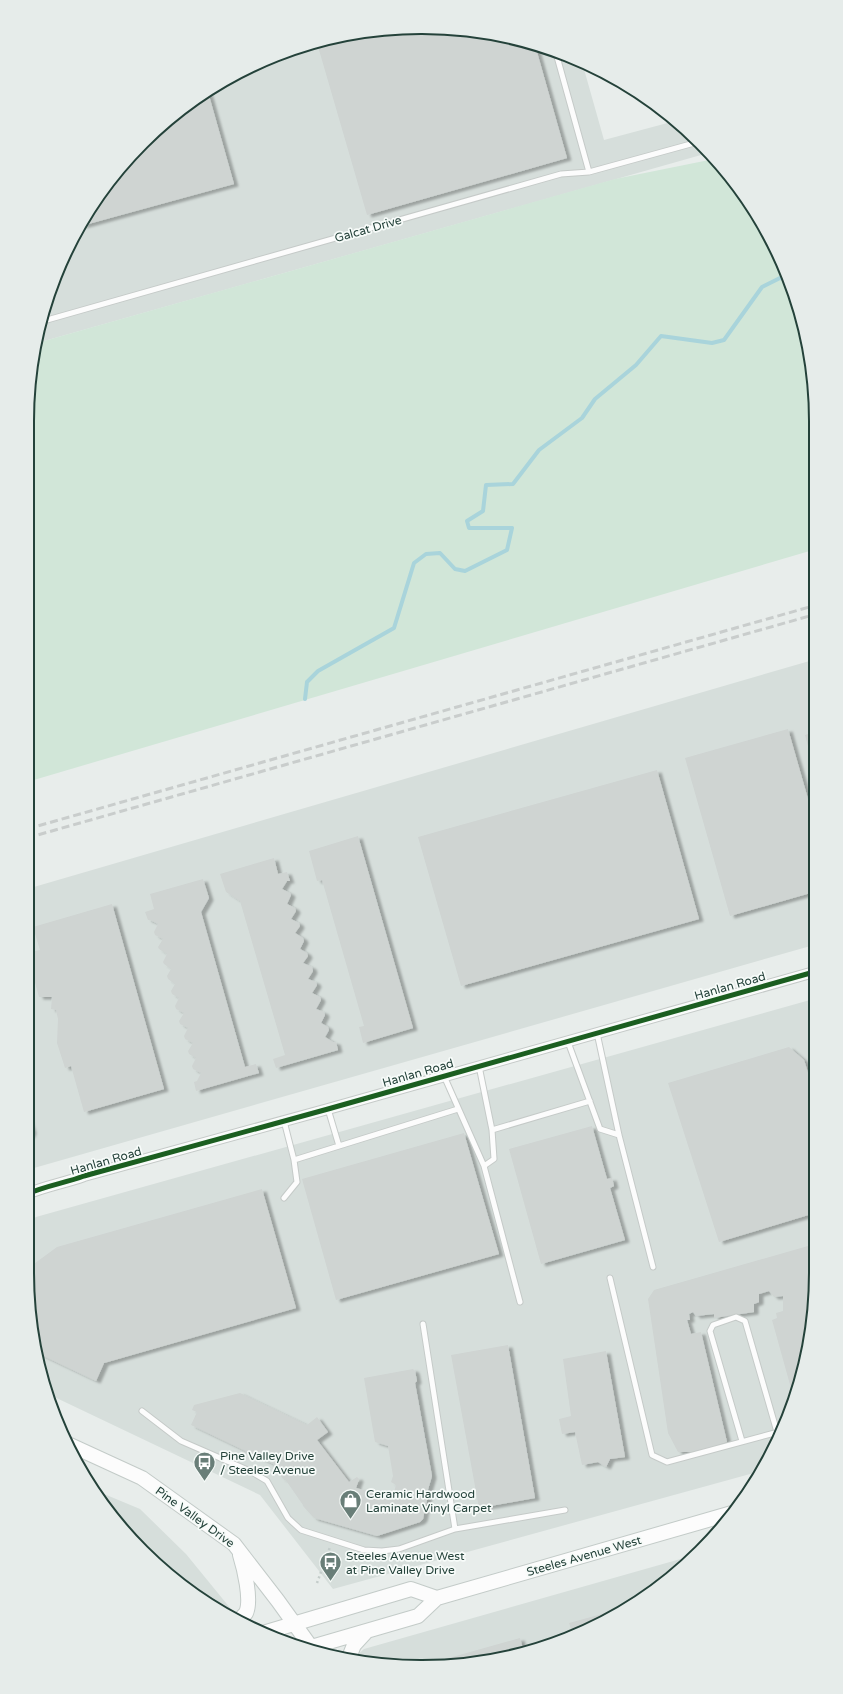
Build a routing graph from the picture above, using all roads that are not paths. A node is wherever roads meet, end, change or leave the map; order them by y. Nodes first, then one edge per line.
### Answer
1 (558, 59) edge
2 (692, 144) edge
3 (590, 172) junction
4 (47, 320) edge
5 (809, 973) edge
6 (597, 1033) junction
7 (568, 1042) junction
8 (479, 1066) junction
9 (444, 1076) junction
10 (590, 1101) junction
11 (328, 1109) junction
12 (458, 1109) junction
13 (284, 1121) junction
14 (492, 1130) junction
15 (619, 1135) junction
16 (339, 1146) junction
17 (294, 1160) junction
18 (484, 1166) junction
19 (34, 1191) edge
20 (284, 1198) dead end
21 (653, 1267) dead end
22 (610, 1278) dead end
23 (520, 1302) dead end
24 (423, 1324) dead end
25 (142, 1411) dead end
26 (778, 1426) edge
27 (775, 1432) edge
28 (742, 1441) junction
29 (76, 1448) edge
30 (565, 1510) dead end
31 (722, 1517) edge
32 (455, 1529) junction
33 (238, 1548) junction
34 (437, 1598) junction
35 (243, 1616) edge
36 (294, 1624) junction
37 (272, 1630) edge
38 (366, 1631) junction
39 (305, 1642) edge
40 (317, 1646) edge
41 (351, 1654) edge

1 - 3 lane
2 - 3 lane, Galcat Drive
3 - 4 lane, Galcat Drive
5 - 6 street, Hanlan Road
6 - 7 street, Hanlan Road
6 - 15 lane
7 - 8 street, Hanlan Road
7 - 10 lane
8 - 9 street, Hanlan Road
8 - 14 lane
9 - 11 street, Hanlan Road
9 - 12 lane
10 - 14 lane
10 - 15 lane
11 - 13 street, Hanlan Road
11 - 16 lane
12 - 16 lane
12 - 18 lane
13 - 17 lane
13 - 19 street, Hanlan Road
14 - 18 lane
15 - 21 lane
16 - 17 lane
17 - 20 lane
18 - 23 lane
22 - 28 lane
24 - 32 lane
25 - 32 lane
26 - 28 lane
27 - 28 lane
29 - 33 main road, Pine Valley Drive
30 - 32 lane
31 - 34 main road, Steeles Avenue West
33 - 35 main road
33 - 36 main road, Pine Valley Drive
34 - 36 main road
34 - 38 main road, Steeles Avenue West
36 - 37 main road
36 - 39 main road, Pine Valley Drive
38 - 40 main road, Steeles Avenue West
38 - 41 main road

